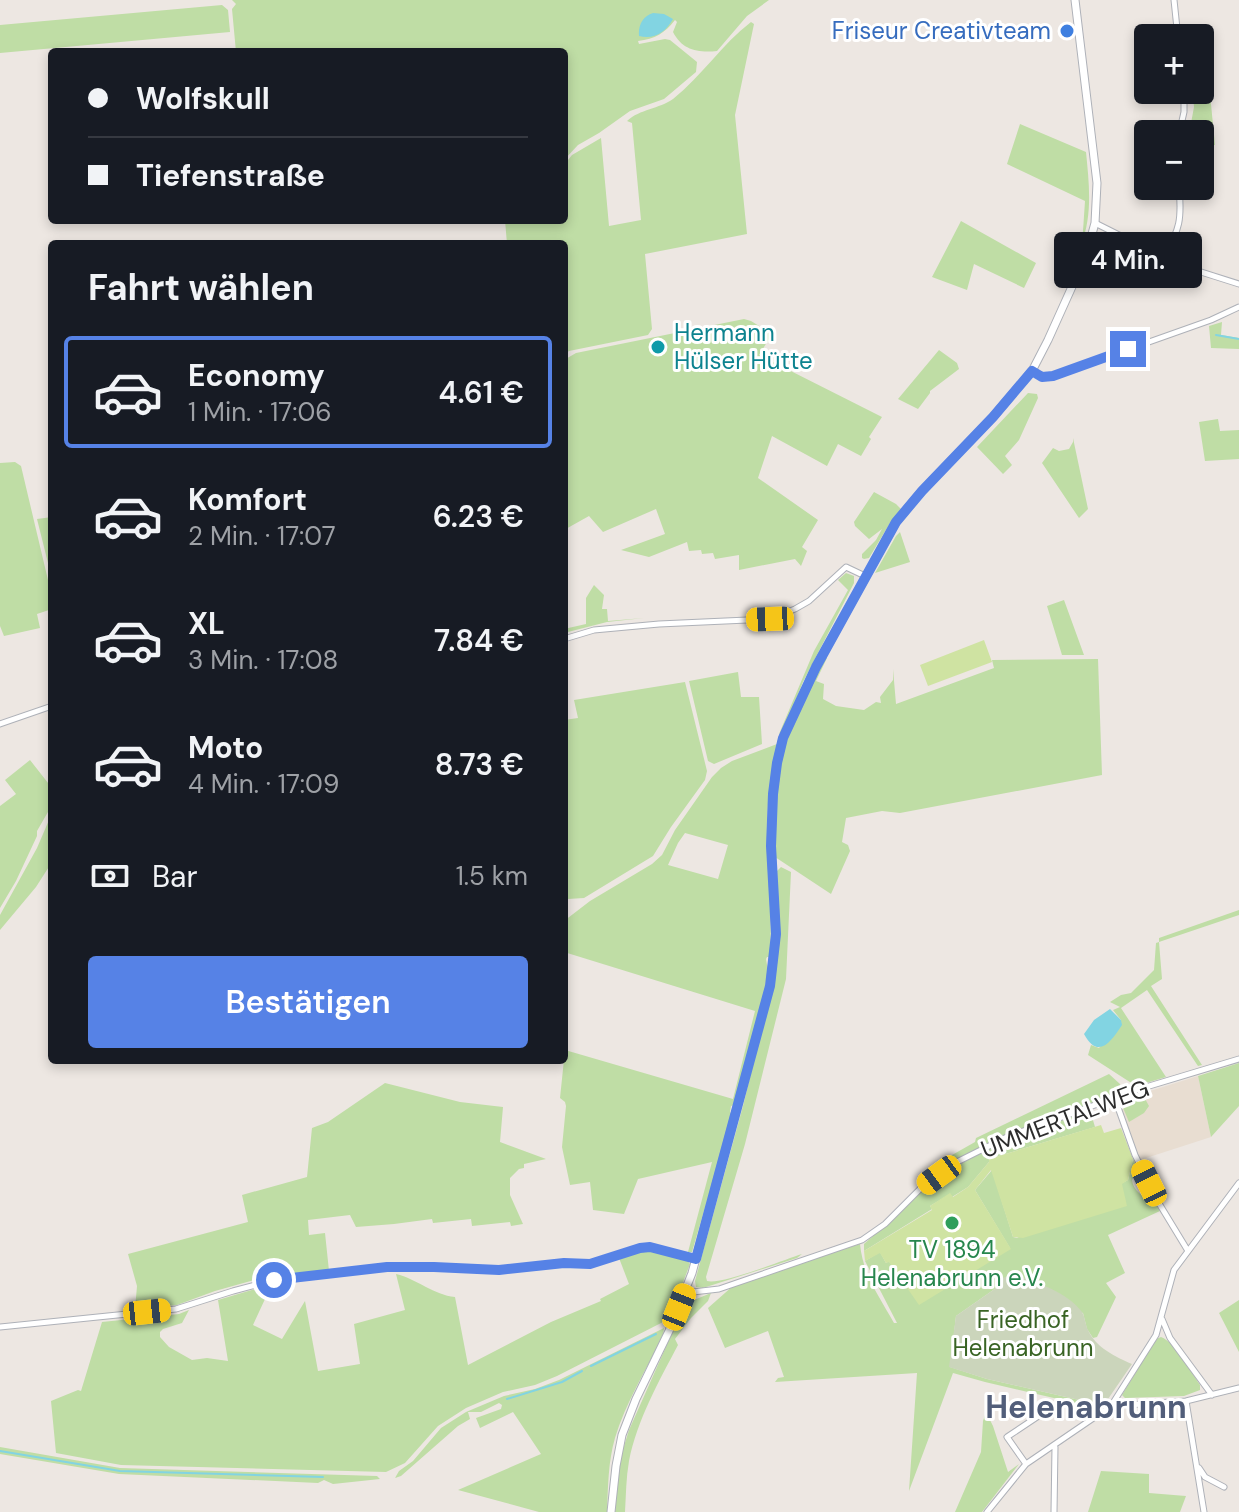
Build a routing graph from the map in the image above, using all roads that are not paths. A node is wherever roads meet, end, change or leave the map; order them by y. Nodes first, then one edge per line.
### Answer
1 (1075, 0) edge
2 (1174, 0) edge
3 (1177, 24) edge
4 (1180, 200) edge
5 (1095, 223) junction
6 (1164, 258) junction
7 (1239, 284) edge
8 (1239, 307) edge
9 (1032, 371) junction
10 (865, 576) junction
11 (568, 638) edge
12 (48, 707) edge
13 (0, 724) edge
14 (1239, 1059) edge
15 (1115, 1099) junction
16 (1239, 1183) edge
17 (1188, 1251) junction
18 (696, 1259) junction
19 (686, 1290) junction
20 (1161, 1317) junction
21 (0, 1327) edge
22 (1239, 1388) edge
23 (1212, 1395) junction
24 (1186, 1401) junction
25 (1111, 1406) junction
26 (1040, 1415) dead end
27 (1055, 1446) junction
28 (1026, 1464) junction
29 (1196, 1464) junction
30 (1224, 1487) dead end
31 (611, 1512) edge
32 (987, 1512) edge
33 (1054, 1512) edge
34 (1204, 1512) edge

1 - 5 main road
2 - 3 street
4 - 6 street
5 - 6 street
5 - 9 main road
6 - 7 street
8 - 9 street
9 - 10 main road
10 - 11 street
10 - 18 main road
12 - 13 street
14 - 15 street, UMMERTALWEG
15 - 17 street
15 - 19 street, UMMERTALWEG
16 - 17 street
17 - 20 street
18 - 19 main road
18 - 21 street
19 - 31 main road
20 - 23 street
20 - 25 street
22 - 23 street
23 - 24 street
24 - 25 street
24 - 29 street
25 - 27 street
26 - 28 street
27 - 28 street
27 - 33 street
28 - 32 street
29 - 30 street
29 - 34 street

